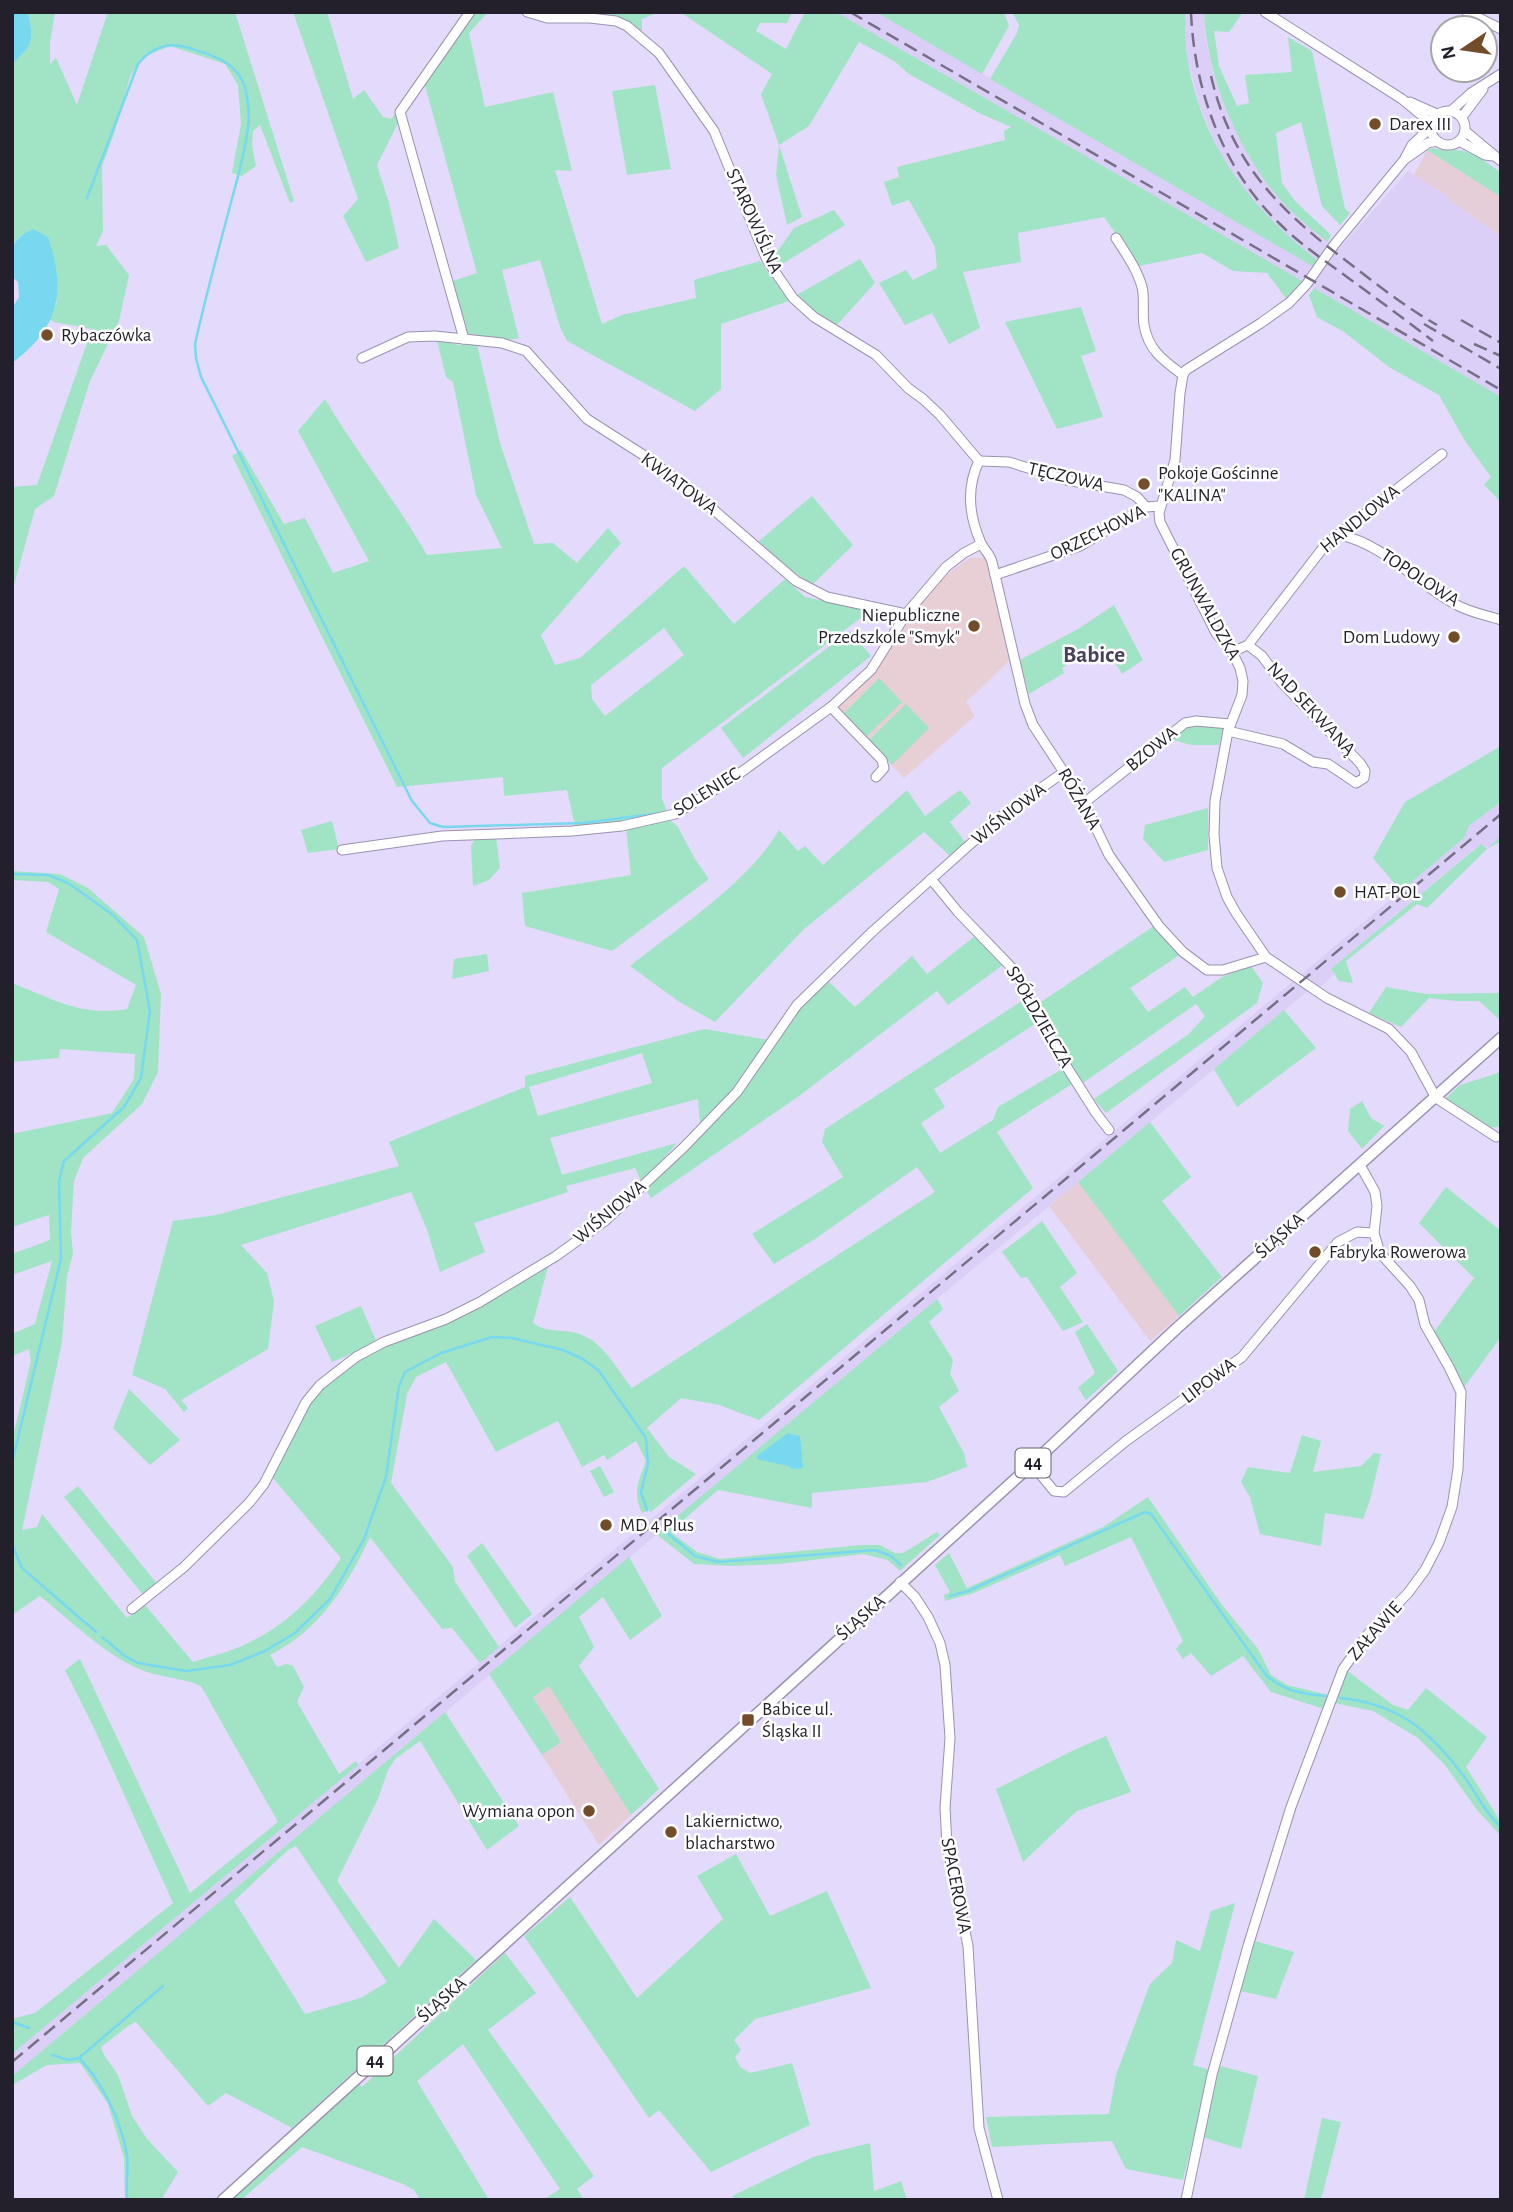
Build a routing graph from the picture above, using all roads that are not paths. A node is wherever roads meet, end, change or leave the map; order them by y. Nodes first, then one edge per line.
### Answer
1 (470, 12) edge
2 (527, 12) edge
3 (1265, 12) edge
4 (1466, 12) edge
5 (1501, 29) edge
6 (1487, 84) edge
7 (1488, 84) edge
8 (1402, 99) junction
9 (1452, 110) junction
10 (1437, 114) junction
11 (1462, 117) junction
12 (1431, 126) junction
13 (1465, 131) junction
14 (1437, 141) junction
15 (1459, 141) junction
16 (1497, 159) edge
17 (1404, 160) junction
18 (1116, 239) dead end
19 (464, 339) junction
20 (362, 358) dead end
21 (1183, 375) junction
22 (1442, 454) dead end
23 (979, 461) junction
24 (1160, 506) junction
25 (1146, 507) junction
26 (1339, 535) junction
27 (981, 544) junction
28 (995, 575) junction
29 (906, 614) junction
30 (1501, 620) edge
31 (1248, 645) junction
32 (1232, 652) junction
33 (831, 707) junction
34 (1229, 728) junction
35 (1064, 772) junction
36 (876, 777) dead end
37 (1364, 778) joint
38 (1084, 803) junction
39 (342, 850) dead end
40 (931, 879) junction
41 (1266, 957) junction
42 (1501, 1038) edge
43 (1436, 1098) junction
44 (1109, 1130) dead end
45 (1496, 1137) dead end
46 (1360, 1165) junction
47 (1374, 1233) junction
48 (1032, 1464) junction
49 (900, 1582) junction
50 (132, 1609) dead end
51 (223, 2200) edge
52 (998, 2200) edge
53 (1186, 2200) edge

1 - 19 street
2 - 23 street, STAROWIŚLNA
3 - 8 street
4 - 5 street
6 - 9 street
7 - 11 street
8 - 10 street
8 - 12 street
9 - 10 street
9 - 11 street
10 - 12 street
11 - 13 street
12 - 14 street
12 - 17 street
13 - 15 street
13 - 16 street
14 - 15 street
14 - 17 street
15 - 16 street
17 - 21 street
18 - 21 street
19 - 20 street, KWIATOWA
19 - 29 street, KWIATOWA
21 - 24 street
22 - 26 street, HANDLOWA
23 - 25 street, TĘCZOWA
23 - 27 street
24 - 25 street, ORZECHOWA
24 - 32 street, GRUNWALDZKA
25 - 28 street, ORZECHOWA
26 - 30 street, TOPOLOWA
26 - 31 street, HANDLOWA
27 - 28 street, RÓŻANA
27 - 29 street, SOLENIEC
28 - 35 street, RÓŻANA
29 - 33 street, SOLENIEC
31 - 32 street, HANDLOWA
31 - 37 street, NAD SEKWANĄ
32 - 34 street, GRUNWALDZKA
33 - 36 street
33 - 39 street, SOLENIEC
34 - 37 street, BZOWA
34 - 38 street, BZOWA
34 - 41 street, GRUNWALDZKA
35 - 38 street, RÓŻANA
35 - 40 street, WIŚNIOWA
38 - 41 street, RÓŻANA
40 - 44 street, SPÓŁDZIELCZA
40 - 50 street, WIŚNIOWA
41 - 43 street, GRUNWALDZKA
42 - 43 main road, ŚLĄSKA / 44
43 - 45 street
43 - 46 main road, ŚLĄSKA / 44
46 - 47 street
46 - 48 main road, ŚLĄSKA / 44
47 - 48 street, LIPOWA
47 - 53 street, ZAŁAWIE
48 - 49 main road, ŚLĄSKA / 44
49 - 51 main road, ŚLĄSKA / 44
49 - 52 street, SPACEROWA

